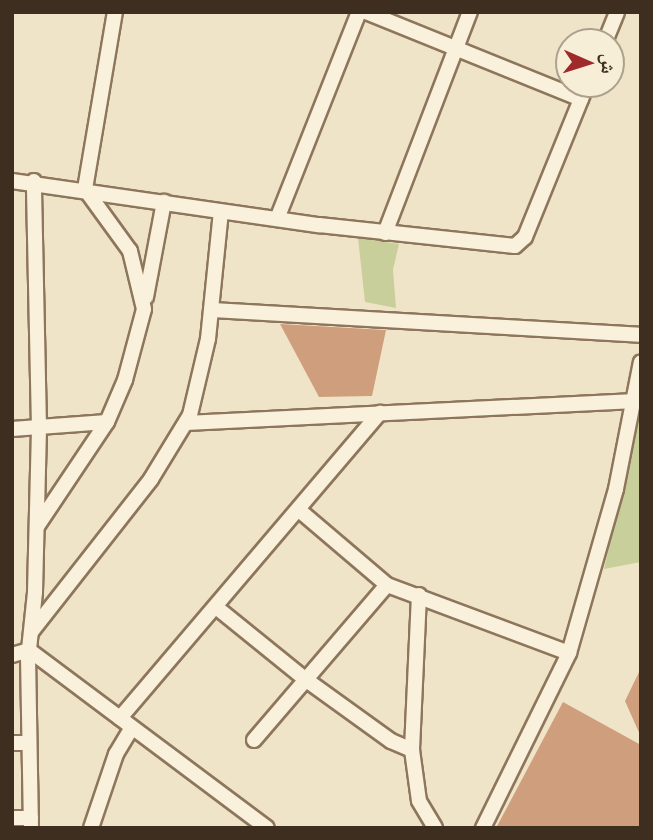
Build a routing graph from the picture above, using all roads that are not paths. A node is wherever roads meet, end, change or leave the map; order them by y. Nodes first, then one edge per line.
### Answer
1 (115, 12) edge
2 (359, 12) edge
3 (366, 12) edge
4 (470, 12) edge
5 (456, 46) junction
6 (581, 99) joint
7 (12, 181) edge
8 (34, 181) junction
9 (85, 189) junction
10 (164, 202) junction
11 (221, 212) junction
12 (277, 219) junction
13 (385, 233) junction
14 (144, 309) junction
15 (211, 310) junction
16 (641, 335) edge
17 (641, 362) edge
18 (635, 401) junction
19 (380, 413) junction
20 (107, 422) junction
21 (186, 423) junction
22 (38, 428) junction
23 (12, 429) edge
24 (299, 510) junction
25 (37, 526) junction
26 (387, 585) junction
27 (419, 595) junction
28 (216, 607) junction
29 (31, 632) junction
30 (29, 650) junction
31 (569, 653) junction
32 (12, 655) edge
33 (305, 679) junction
34 (126, 722) junction
35 (254, 740) dead end
36 (12, 743) edge
37 (29, 743) junction
38 (412, 750) junction
39 (12, 818) edge
40 (31, 823) edge
41 (90, 828) edge
42 (267, 828) edge
43 (435, 828) edge
44 (483, 828) edge

1 - 9 street
2 - 12 street
3 - 5 street
4 - 5 street
5 - 6 street
5 - 13 street
6 - 13 street
7 - 8 street
8 - 9 street
8 - 22 street
9 - 10 street
9 - 14 street
10 - 11 street
10 - 14 street
11 - 12 street
11 - 15 street
12 - 13 street
14 - 20 street
15 - 16 street
15 - 21 street
17 - 18 street
18 - 19 street
18 - 31 street
19 - 21 street
19 - 24 street
20 - 22 street
20 - 25 street
21 - 29 street
22 - 23 street
22 - 25 street
24 - 26 street
24 - 28 street
25 - 29 street
26 - 27 street
26 - 33 street
27 - 31 street
27 - 38 street
28 - 33 street
28 - 34 street
29 - 30 street
30 - 32 street
30 - 34 street
30 - 37 street
31 - 44 street
33 - 35 street
33 - 38 street
34 - 41 street
34 - 42 street
36 - 37 street
37 - 40 street
38 - 43 street
39 - 40 street

